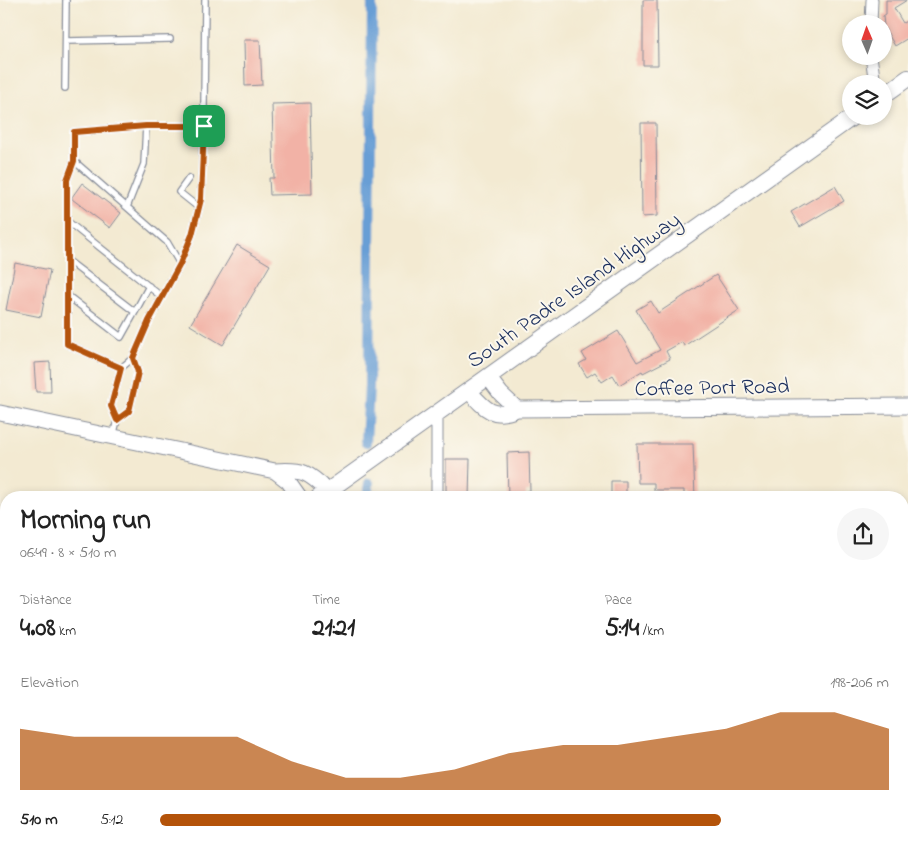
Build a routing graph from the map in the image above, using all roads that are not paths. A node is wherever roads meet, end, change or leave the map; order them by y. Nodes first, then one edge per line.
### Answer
1 (66, 0) edge
2 (205, 0) edge
3 (872, 0) edge
4 (872, 15) edge
5 (170, 39) dead end
6 (66, 41) junction
7 (908, 78) edge
8 (65, 88) dead end
9 (892, 89) edge
10 (842, 125) edge
11 (146, 126) junction
12 (204, 126) junction
13 (74, 161) junction
14 (189, 178) dead end
15 (127, 207) junction
16 (199, 208) junction
17 (67, 220) junction
18 (67, 260) junction
19 (180, 264) junction
20 (149, 286) junction
21 (68, 296) junction
22 (162, 297) junction
23 (135, 312) junction
24 (133, 358) junction
25 (121, 368) junction
26 (488, 377) junction
27 (469, 391) junction
28 (908, 406) edge
29 (517, 409) junction
30 (0, 413) edge
31 (437, 413) junction
32 (117, 420) junction
33 (113, 437) junction
34 (275, 471) junction
35 (295, 491) edge
36 (321, 491) edge
37 (327, 491) edge
38 (437, 491) edge

1 - 6 lane
2 - 12 lane
3 - 4 street
5 - 6 lane
6 - 8 lane
7 - 9 main road
10 - 26 main road, South Padre Island Highway
11 - 12 lane
11 - 13 lane
11 - 15 lane
12 - 16 lane
13 - 15 lane
13 - 17 lane
14 - 16 lane
15 - 19 lane
16 - 19 lane
17 - 18 lane
17 - 20 lane
18 - 21 lane
18 - 23 lane
19 - 22 lane
20 - 22 lane
20 - 23 lane
21 - 23 lane
21 - 25 lane
22 - 24 lane
24 - 25 lane
24 - 32 lane
25 - 32 lane
26 - 27 main road, South Padre Island Highway
26 - 29 street
27 - 29 street, Coffee Port Road
27 - 31 main road, South Padre Island Highway
28 - 29 street, Coffee Port Road
30 - 33 street
31 - 37 main road, South Padre Island Highway
31 - 38 street
32 - 33 lane
33 - 34 street
34 - 35 street
34 - 36 street

